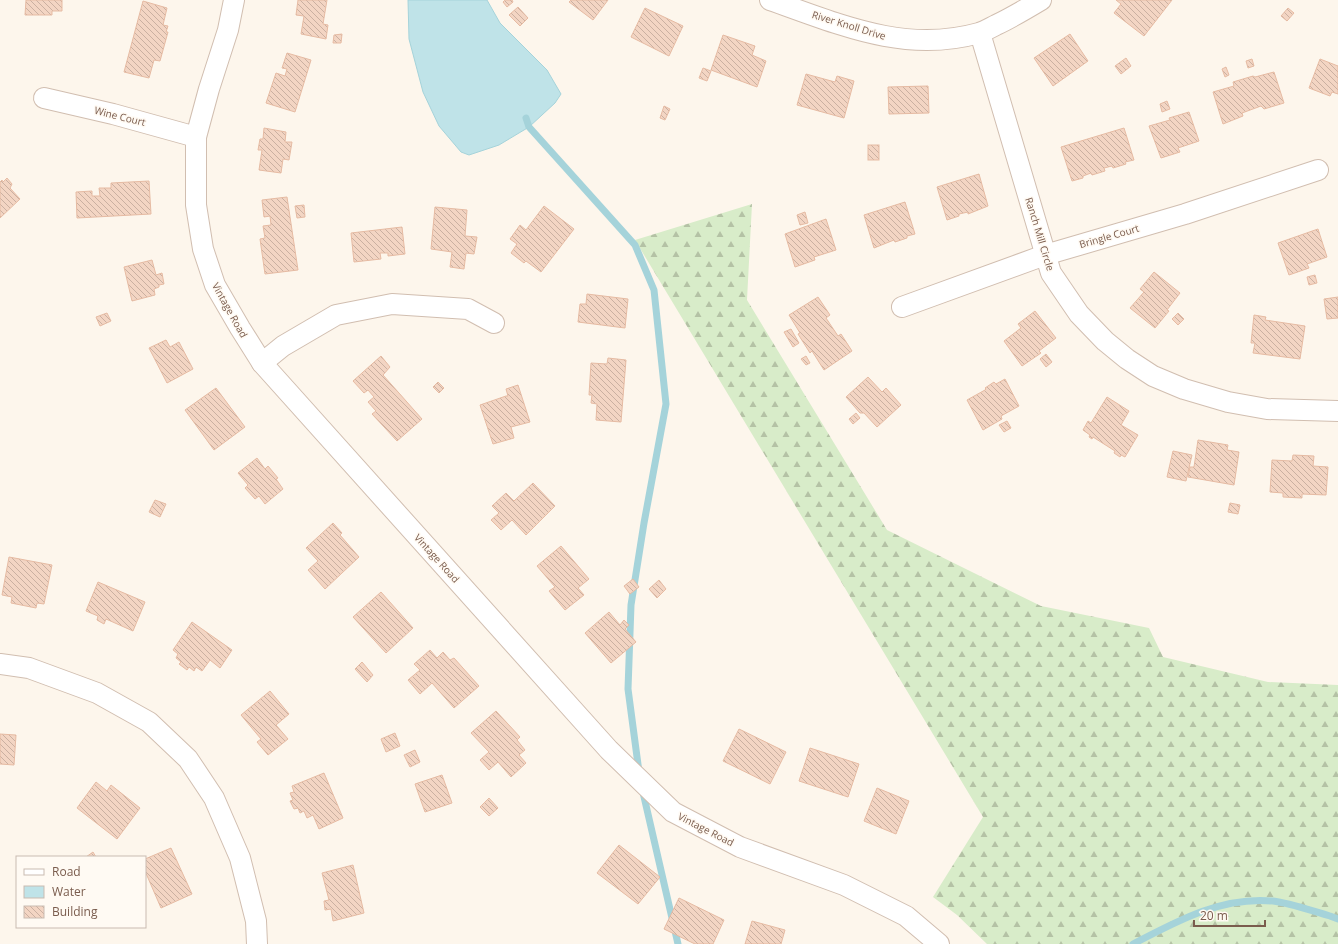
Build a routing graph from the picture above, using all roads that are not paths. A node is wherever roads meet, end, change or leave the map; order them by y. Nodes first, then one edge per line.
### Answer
1 (234, 0) edge
2 (770, 0) edge
3 (1041, 0) edge
4 (980, 33) junction
5 (44, 98) dead end
6 (196, 137) junction
7 (1318, 170) dead end
8 (1045, 255) junction
9 (902, 307) dead end
10 (494, 323) dead end
11 (262, 363) junction
12 (1338, 412) edge
13 (0, 664) edge
14 (257, 944) edge
15 (939, 944) edge

1 - 6 street, Vintage Road
2 - 4 street, River Knoll Drive
3 - 4 street, River Knoll Drive
4 - 8 street, Ranch Mill Circle
5 - 6 street, Wine Court
6 - 11 street, Vintage Road
7 - 8 street, Bringle Court
8 - 9 street, Bringle Court
8 - 12 street, Ranch Mill Circle
10 - 11 street
11 - 15 street, Vintage Road
13 - 14 street

